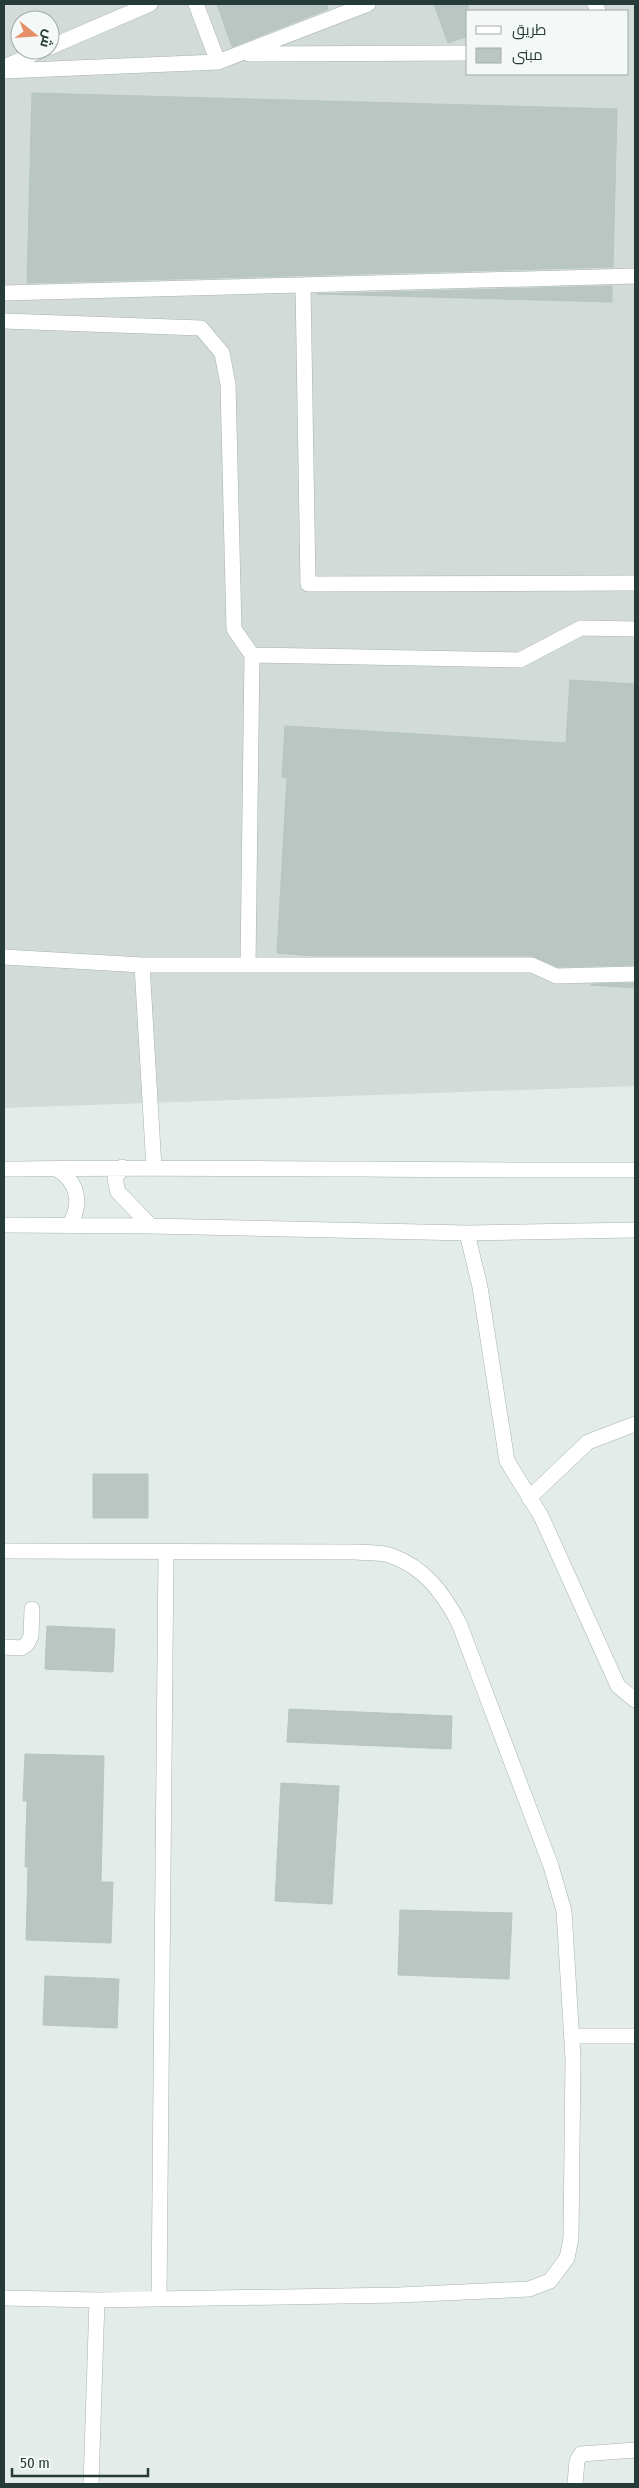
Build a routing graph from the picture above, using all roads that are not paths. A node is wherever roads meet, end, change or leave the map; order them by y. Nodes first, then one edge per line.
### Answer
1 (150, 4) edge
2 (196, 4) edge
3 (360, 5) edge
4 (60, 43) edge
5 (466, 53) edge
6 (239, 54) junction
7 (18, 60) edge
8 (218, 62) junction
9 (4, 66) edge
10 (4, 71) edge
11 (635, 276) edge
12 (304, 285) junction
13 (4, 293) edge
14 (4, 321) edge
15 (635, 583) edge
16 (635, 629) edge
17 (252, 655) junction
18 (4, 957) edge
19 (142, 965) junction
20 (248, 965) junction
21 (635, 974) edge
22 (122, 1167) junction
23 (55, 1168) junction
24 (154, 1168) junction
25 (4, 1169) edge
26 (635, 1170) edge
27 (4, 1225) edge
28 (69, 1226) junction
29 (151, 1226) junction
30 (635, 1230) edge
31 (467, 1233) junction
32 (635, 1424) edge
33 (529, 1498) junction
34 (4, 1551) edge
35 (166, 1552) junction
36 (32, 1609) dead end
37 (4, 1648) edge
38 (635, 1700) edge
39 (572, 2036) junction
40 (635, 2036) edge
41 (4, 2298) edge
42 (159, 2299) junction
43 (97, 2300) junction
44 (635, 2450) edge
45 (91, 2484) edge
46 (575, 2484) edge

1 - 4 street
2 - 8 street
3 - 6 street
5 - 6 street
6 - 8 street
7 - 9 street
8 - 10 street
11 - 12 street
12 - 13 street
12 - 15 street
14 - 17 street
16 - 17 street
17 - 20 street
18 - 19 street
19 - 20 street
19 - 24 street
20 - 21 street
22 - 23 street
22 - 24 street
22 - 29 street
23 - 25 street
23 - 28 street
24 - 26 street
27 - 28 street
28 - 29 street
29 - 31 street
30 - 31 street
31 - 33 street
32 - 33 street
33 - 38 street
34 - 35 street
35 - 39 street
35 - 42 street
36 - 37 street
39 - 40 street
39 - 42 street
41 - 43 street
42 - 43 street
43 - 45 street
44 - 46 street

